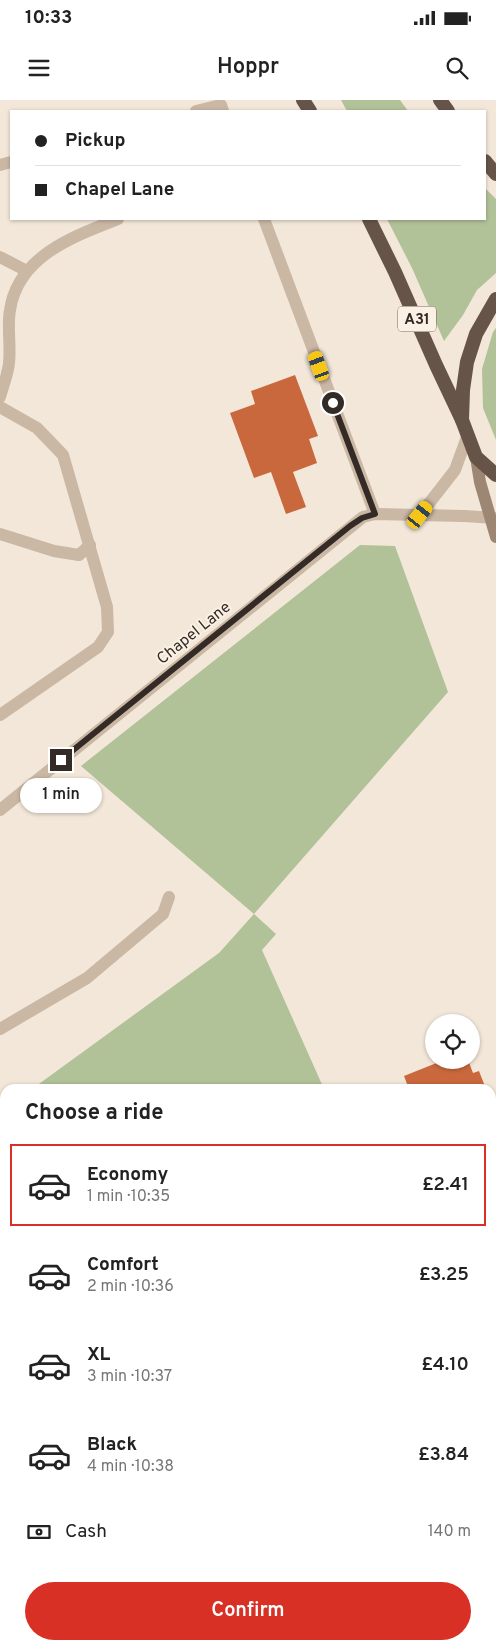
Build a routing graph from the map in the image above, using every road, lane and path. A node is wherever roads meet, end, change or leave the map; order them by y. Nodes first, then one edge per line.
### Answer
1 (221, 105) edge
2 (200, 110) edge
3 (486, 162) edge
4 (496, 174) edge
5 (115, 220) edge
6 (264, 220) edge
7 (370, 220) edge
8 (0, 257) edge
9 (27, 271) junction
10 (496, 299) edge
11 (0, 397) edge
12 (0, 407) edge
13 (462, 420) junction
14 (467, 437) junction
15 (476, 457) junction
16 (496, 475) edge
17 (375, 514) junction
18 (420, 515) junction
19 (493, 518) edge
20 (0, 534) edge
21 (496, 537) edge
22 (90, 545) junction
23 (0, 716) edge
24 (0, 810) edge
25 (169, 897) dead end
26 (0, 1029) edge

1 - 2 street
3 - 4 highway
5 - 9 street
6 - 17 street
7 - 13 highway, A31
8 - 9 street
9 - 11 street
10 - 13 highway
12 - 22 street
13 - 14 highway
14 - 15 highway
14 - 18 street
15 - 16 highway
15 - 19 main road
17 - 18 street, Chapel Lane
17 - 24 street, Chapel Lane
18 - 19 street, Chapel Lane
19 - 21 main road
20 - 22 street
22 - 23 street
25 - 26 street

